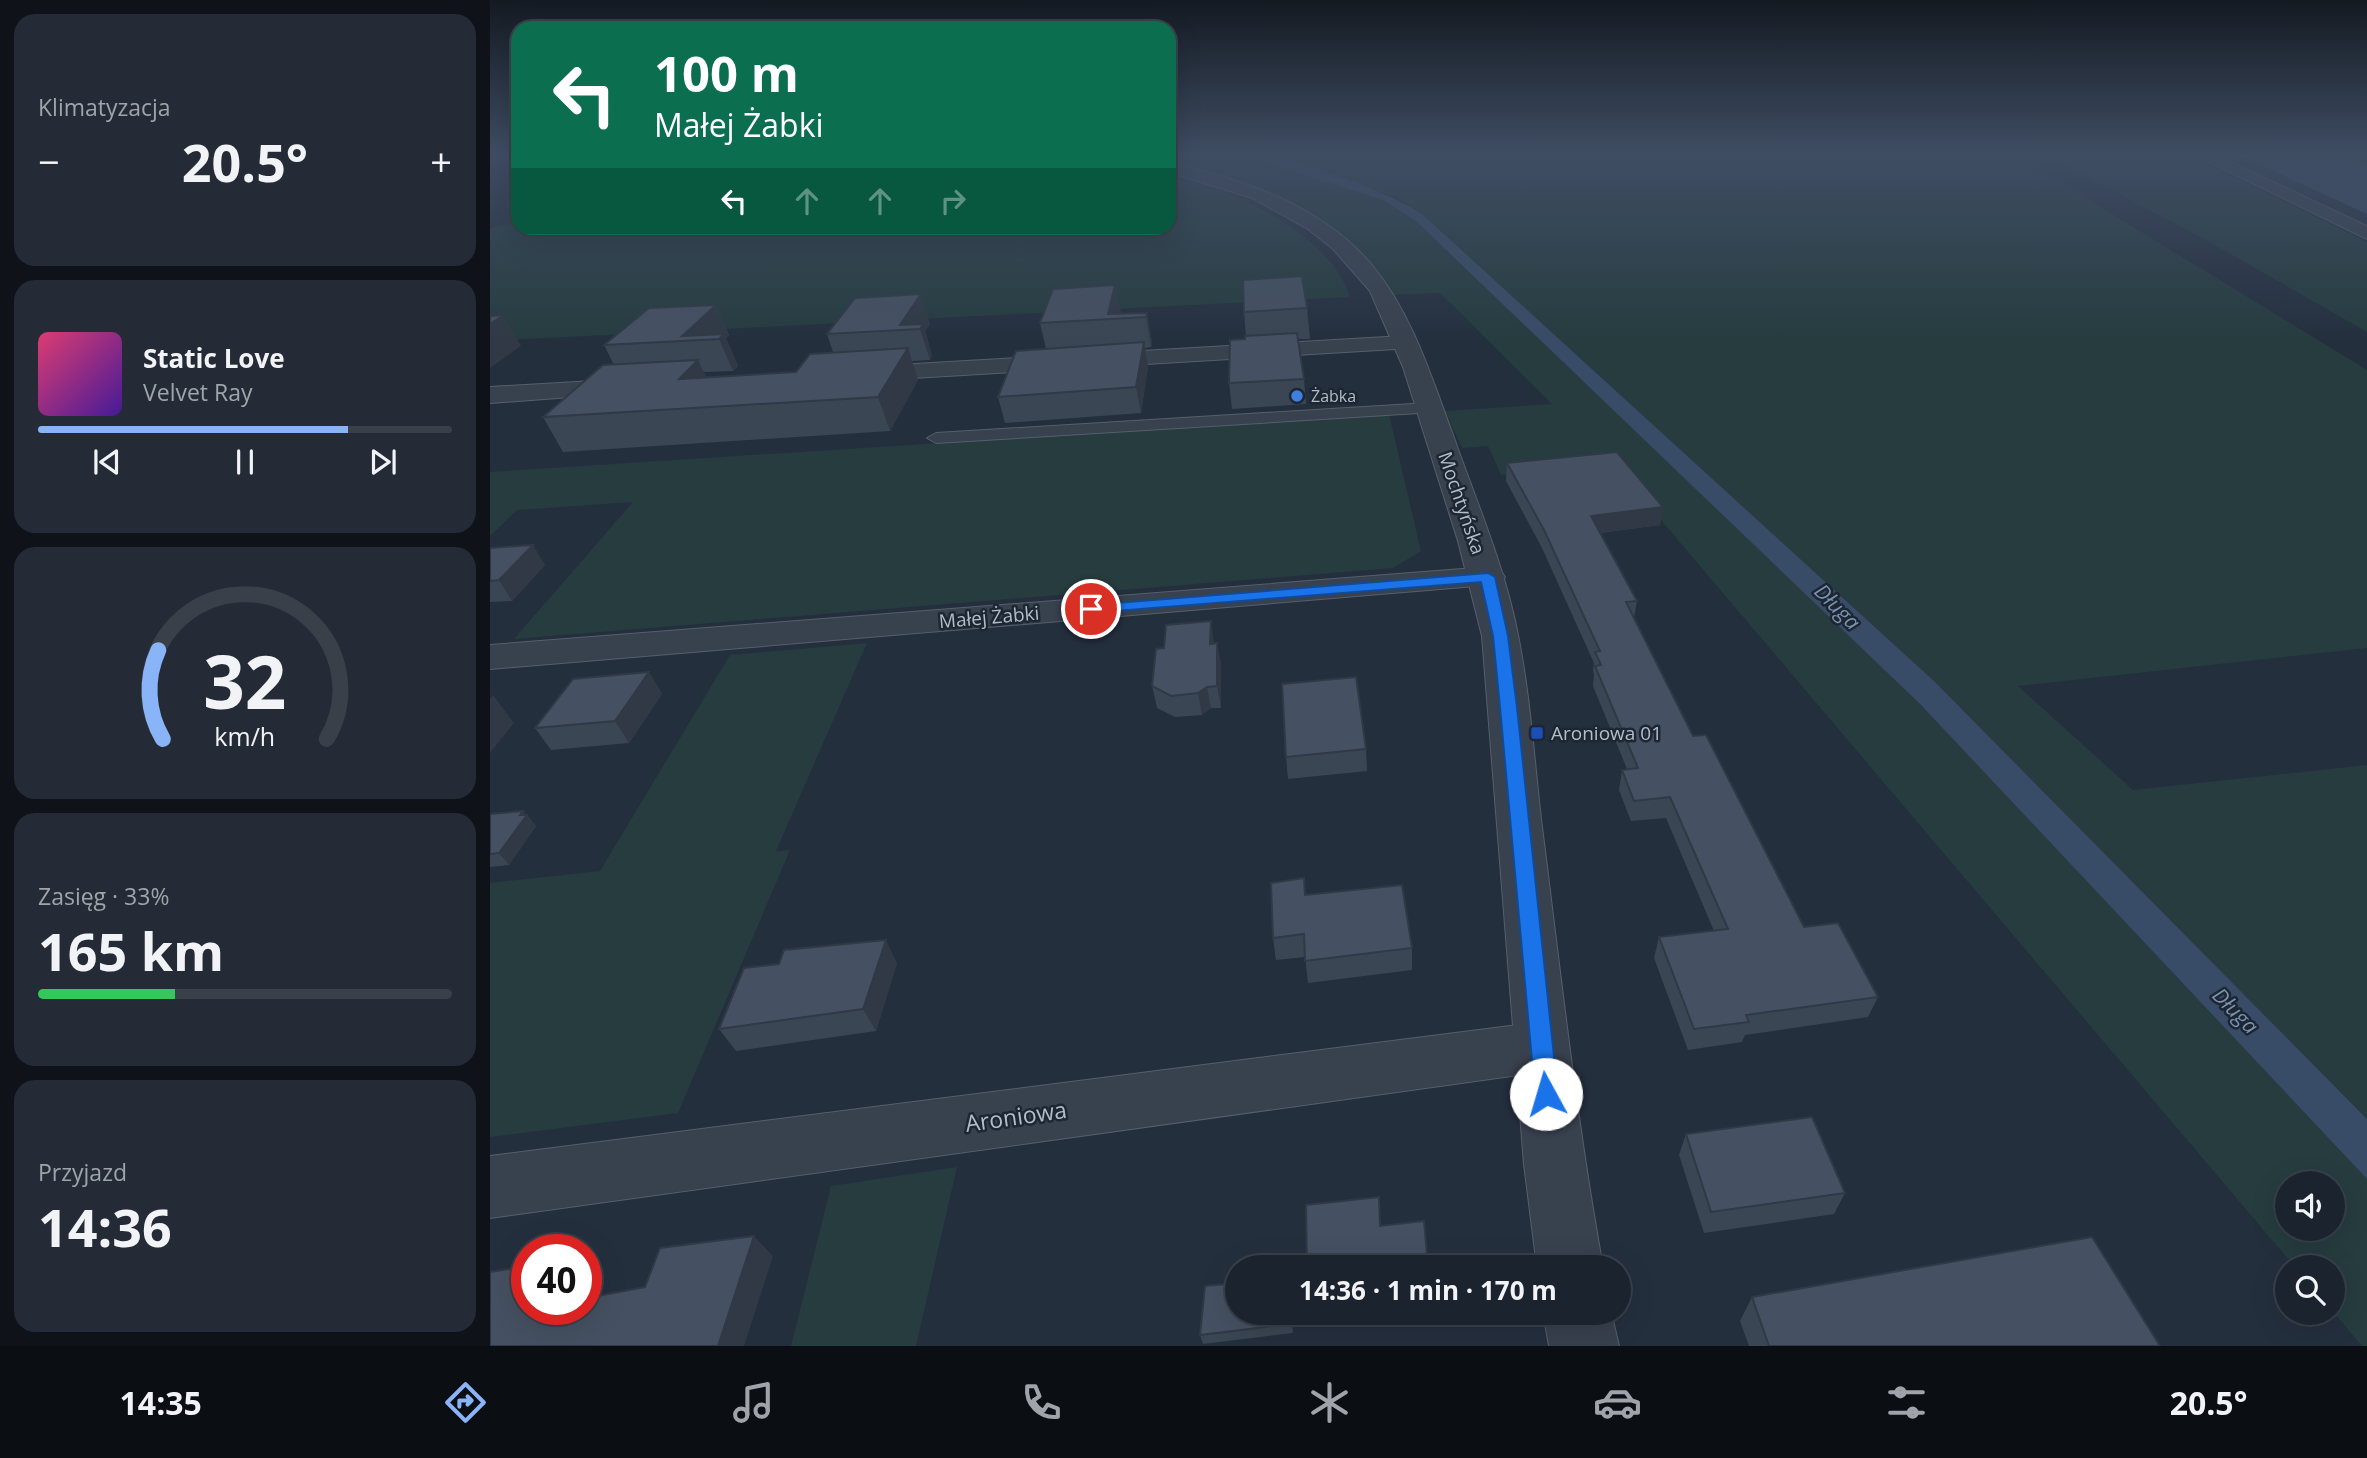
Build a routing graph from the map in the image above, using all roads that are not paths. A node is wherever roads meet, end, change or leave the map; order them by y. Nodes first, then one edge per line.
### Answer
1 (1295, 216) edge
2 (2331, 216) edge
3 (2367, 233) edge
4 (1404, 343) junction
5 (837, 375) edge
6 (649, 386) edge
7 (490, 395) edge
8 (1429, 408) junction
9 (936, 438) dead end
10 (1488, 577) junction
11 (490, 657) edge
12 (1541, 1047) junction
13 (490, 1187) edge
14 (1568, 1255) edge
15 (1580, 1325) edge
16 (1584, 1346) edge

1 - 4 street, Mochtyńska
2 - 3 street
4 - 5 street
4 - 8 street, Mochtyńska
6 - 7 street
8 - 9 lane
8 - 10 street, Mochtyńska
10 - 11 street, Małej Żabki
10 - 12 street, Mochtyńska
12 - 13 street, Aroniowa
12 - 14 street, Mochtyńska
15 - 16 street

